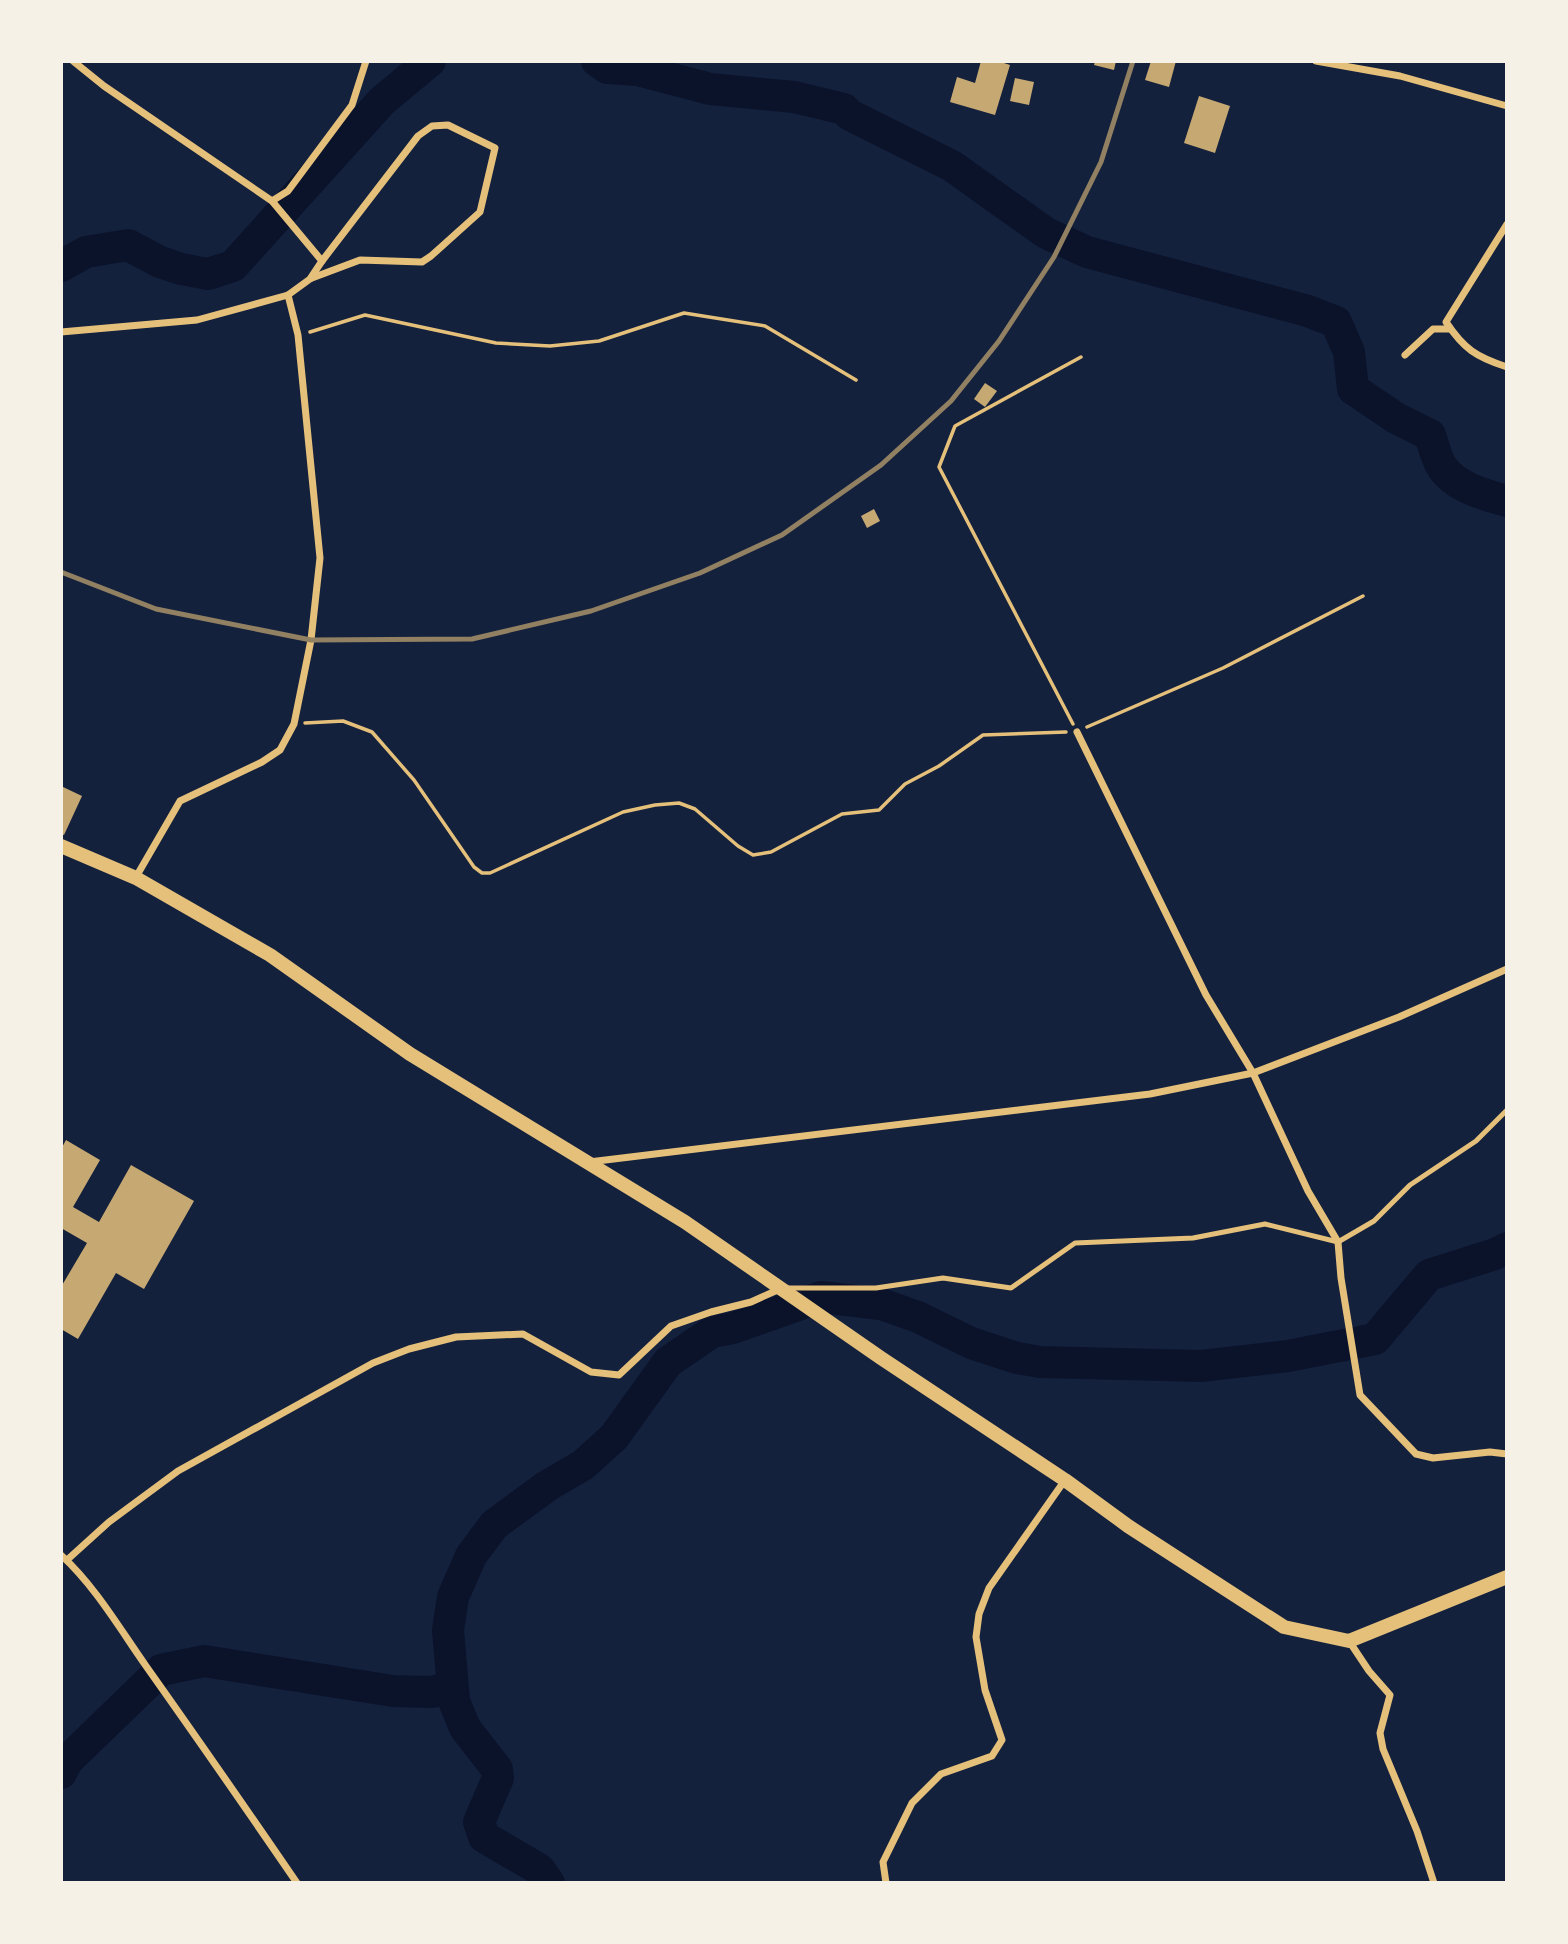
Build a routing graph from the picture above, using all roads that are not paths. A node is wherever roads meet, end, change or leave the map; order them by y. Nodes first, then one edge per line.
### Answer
1 (73, 61) edge
2 (366, 61) edge
3 (1316, 61) edge
4 (1507, 106) edge
5 (274, 204) junction
6 (1507, 224) edge
7 (322, 261) junction
8 (310, 279) junction
9 (288, 295) junction
10 (1450, 329) junction
11 (61, 332) edge
12 (1405, 355) dead end
13 (1507, 367) edge
14 (1077, 732) road end
15 (61, 846) edge
16 (136, 878) junction
17 (1507, 969) edge
18 (1253, 1073) junction
19 (1507, 1110) edge
20 (584, 1162) junction
21 (1338, 1242) junction
22 (787, 1292) junction
23 (1507, 1454) edge
24 (1065, 1480) junction
25 (64, 1558) edge
26 (1507, 1577) edge
27 (1349, 1641) junction
28 (297, 1883) edge
29 (886, 1883) edge
30 (1434, 1883) edge

1 - 5 street
2 - 5 street
3 - 4 street
5 - 7 street
6 - 10 street
7 - 8 street
7 - 8 street
8 - 9 street
9 - 11 street
9 - 16 street
10 - 12 street
10 - 13 street
14 - 18 street
15 - 16 main road
16 - 20 main road
17 - 18 street
18 - 20 street
18 - 21 street
19 - 21 lane
20 - 22 main road
21 - 22 lane
21 - 23 street
22 - 24 main road
22 - 25 street
24 - 27 main road
24 - 29 street
25 - 28 street
26 - 27 main road
27 - 30 street

